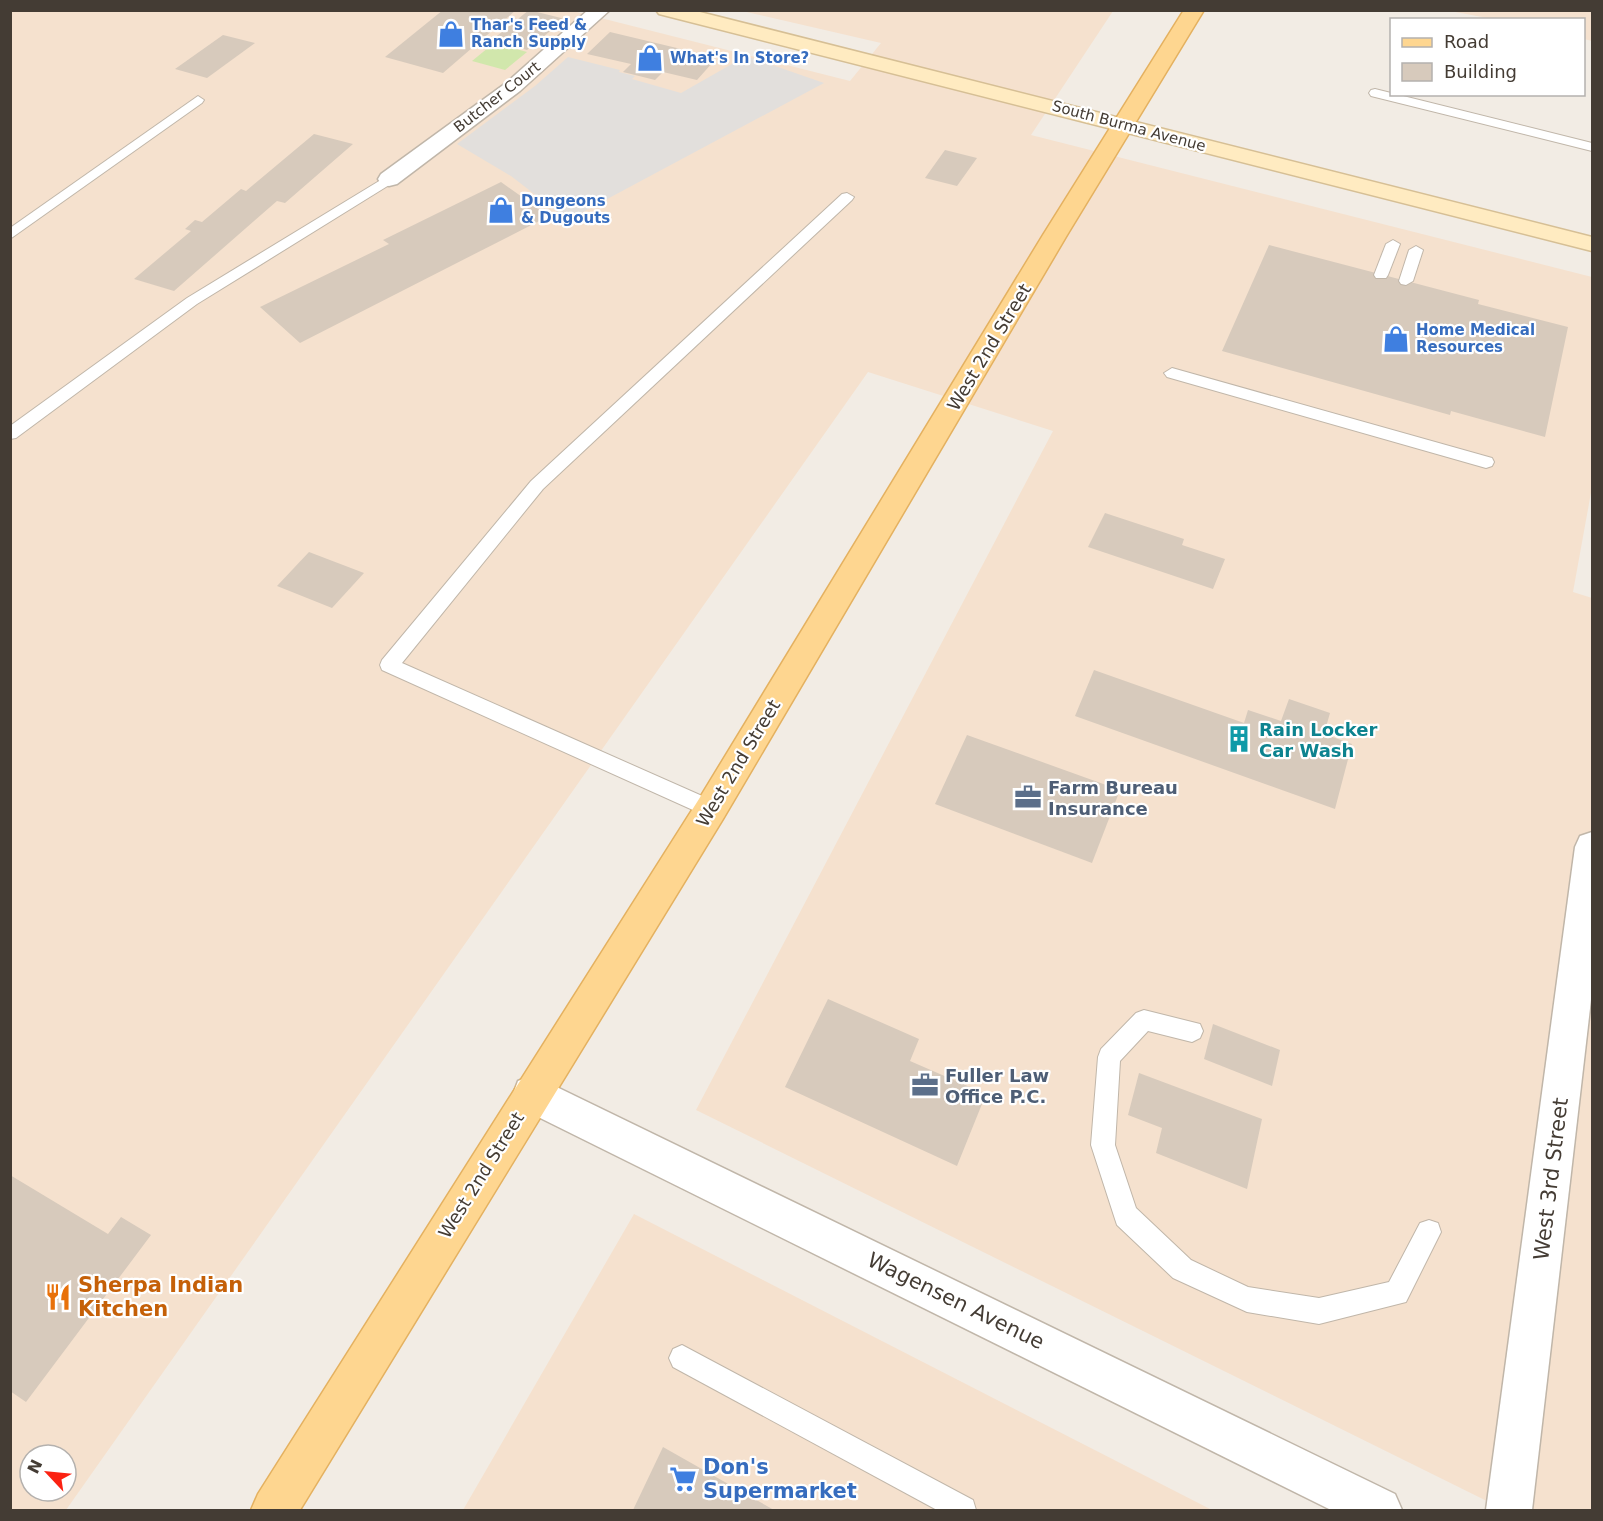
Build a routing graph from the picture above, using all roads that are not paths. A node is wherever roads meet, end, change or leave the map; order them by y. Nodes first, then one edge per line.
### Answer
1 (600, 10) edge
2 (666, 10) edge
3 (1194, 10) edge
4 (1375, 93) dead end
5 (198, 100) dead end
6 (1123, 124) junction
7 (1593, 147) edge
8 (389, 179) joint
9 (848, 197) dead end
10 (10, 235) edge
11 (1393, 244) dead end
12 (1593, 244) edge
13 (1416, 250) dead end
14 (1382, 274) dead end
15 (1406, 281) dead end
16 (1172, 373) dead end
17 (10, 434) edge
18 (1486, 462) dead end
19 (711, 809) junction
20 (1593, 847) edge
21 (1192, 1031) dead end
22 (532, 1094) junction
23 (1429, 1232) dead end
24 (682, 1358) dead end
25 (274, 1510) edge
26 (963, 1510) edge
27 (1379, 1510) edge
28 (1509, 1510) edge

1 - 8 street, Butcher Court
2 - 6 street, South Burma Avenue
3 - 6 main road, West 2nd Street
4 - 7 lane
5 - 10 lane
6 - 12 street, South Burma Avenue
6 - 19 main road, West 2nd Street
8 - 17 lane
9 - 19 lane
11 - 14 lane
13 - 15 lane
16 - 18 lane
19 - 22 main road, West 2nd Street
20 - 28 street, West 3rd Street
21 - 23 lane
22 - 25 main road, West 2nd Street
22 - 27 street, Wagensen Avenue
24 - 26 lane

